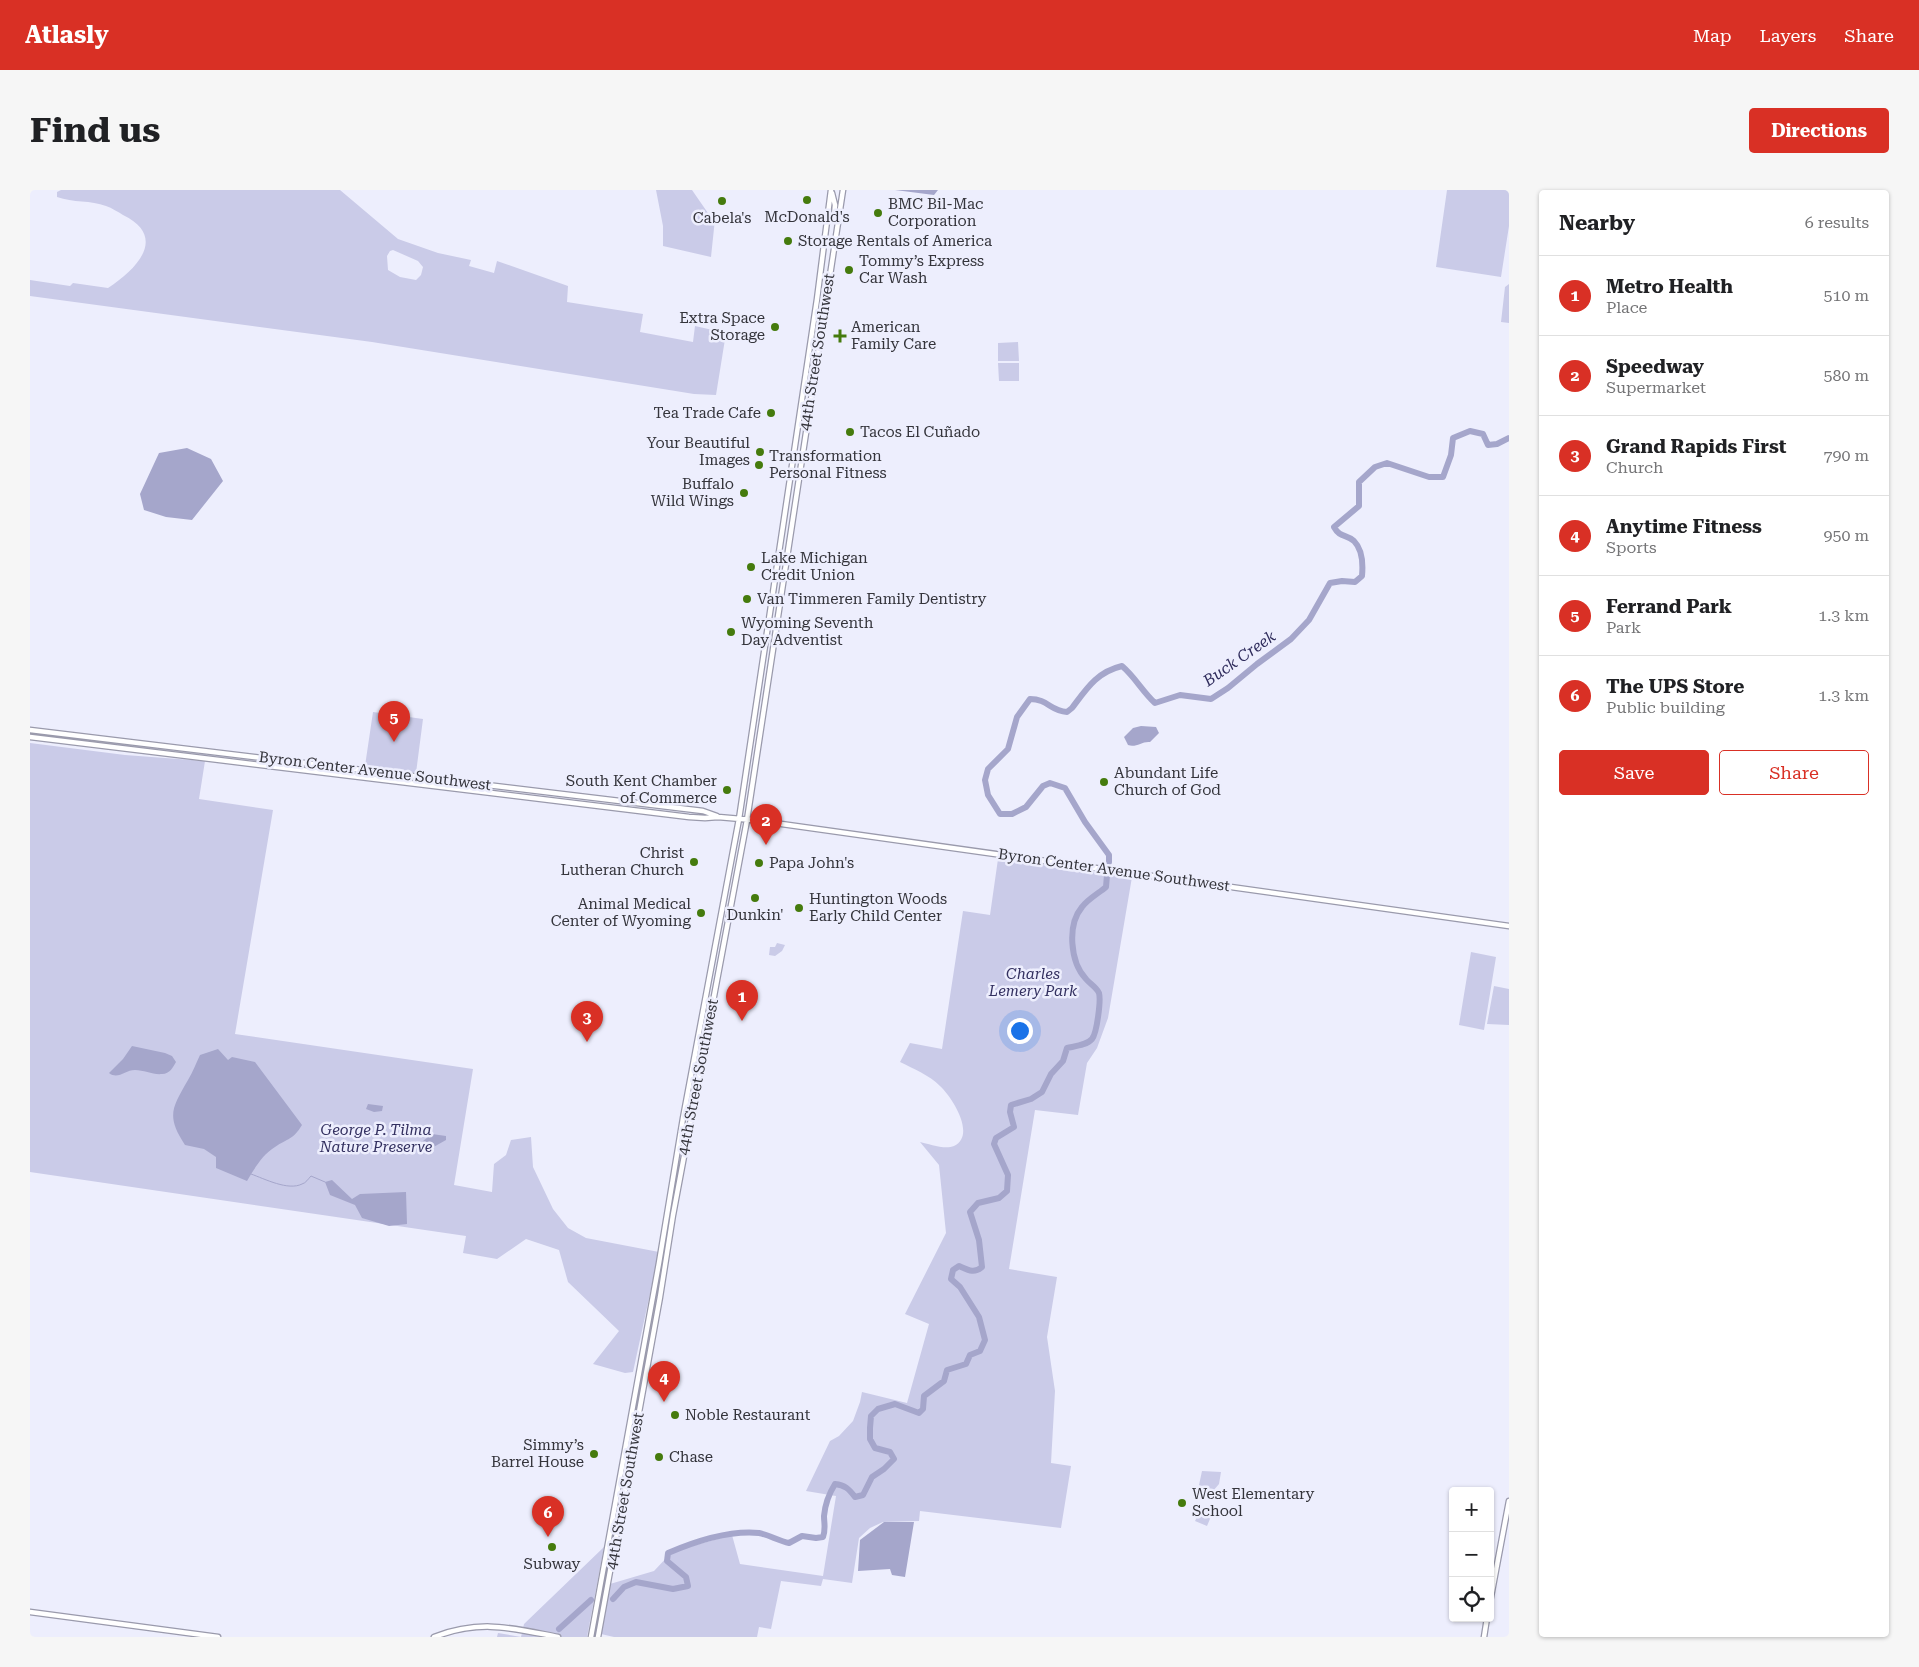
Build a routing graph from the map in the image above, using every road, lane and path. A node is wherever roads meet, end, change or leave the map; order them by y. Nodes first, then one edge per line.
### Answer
1 (842, 190) edge
2 (831, 191) edge
3 (838, 218) junction
4 (806, 372) junction
5 (813, 377) junction
6 (797, 432) junction
7 (804, 440) junction
8 (790, 475) junction
9 (789, 485) junction
10 (797, 487) junction
11 (796, 495) junction
12 (784, 521) junction
13 (791, 524) junction
14 (773, 593) junction
15 (780, 596) junction
16 (30, 730) edge
17 (30, 737) edge
18 (718, 816) junction
19 (739, 819) junction
20 (747, 820) junction
21 (1509, 926) edge
22 (701, 1023) junction
23 (706, 1034) junction
24 (642, 1355) junction
25 (650, 1357) junction
26 (629, 1428) junction
27 (627, 1436) junction
28 (635, 1437) junction
29 (633, 1446) junction
30 (1509, 1501) edge
31 (609, 1538) junction
32 (616, 1539) junction
33 (608, 1544) junction
34 (614, 1549) junction
35 (1494, 1581) edge
36 (30, 1612) edge
37 (1486, 1622) edge
38 (218, 1637) edge
39 (434, 1637) edge
40 (558, 1637) edge
41 (591, 1637) edge
42 (598, 1637) edge
43 (1484, 1637) edge

1 - 3 main road, 44th Street Southwest
2 - 3 main road
2 - 4 main road, 44th Street Southwest
3 - 5 main road, 44th Street Southwest
4 - 5 main road
4 - 6 main road, 44th Street Southwest
5 - 7 main road, 44th Street Southwest
6 - 7 main road
6 - 8 main road, 44th Street Southwest
7 - 10 main road, 44th Street Southwest
8 - 9 main road, 44th Street Southwest
8 - 10 main road
9 - 11 main road
9 - 12 main road, 44th Street Southwest
10 - 11 main road, 44th Street Southwest
11 - 13 main road, 44th Street Southwest
12 - 13 main road
12 - 14 main road, 44th Street Southwest
13 - 15 main road, 44th Street Southwest
14 - 15 main road
14 - 19 main road, 44th Street Southwest
15 - 20 main road, 44th Street Southwest
16 - 18 main road, Byron Center Avenue Southwest
17 - 18 main road, Byron Center Avenue Southwest
18 - 19 main road, Byron Center Avenue Southwest
19 - 20 main road, Byron Center Avenue Southwest
19 - 22 main road, 44th Street Southwest
20 - 21 main road, Byron Center Avenue Southwest
20 - 23 main road, 44th Street Southwest
22 - 23 main road
22 - 24 main road, 44th Street Southwest
23 - 25 main road, 44th Street Southwest
24 - 25 main road
24 - 26 main road, 44th Street Southwest
25 - 28 main road, 44th Street Southwest
26 - 27 main road, 44th Street Southwest
26 - 28 main road
27 - 29 main road
27 - 31 main road, 44th Street Southwest
28 - 29 main road, 44th Street Southwest
29 - 32 main road, 44th Street Southwest
30 - 35 main road
31 - 32 main road
31 - 33 main road, 44th Street Southwest
32 - 34 main road, 44th Street Southwest
33 - 34 main road
33 - 41 main road, 44th Street Southwest
34 - 42 main road, 44th Street Southwest
36 - 38 main road
37 - 43 main road
39 - 40 main road

